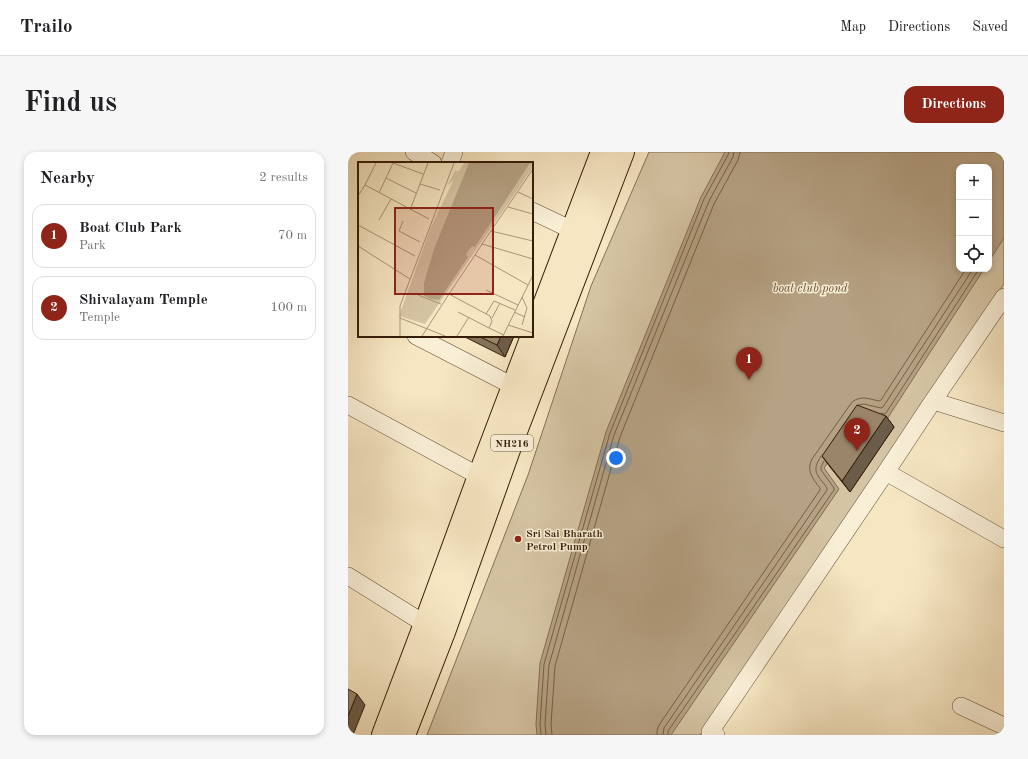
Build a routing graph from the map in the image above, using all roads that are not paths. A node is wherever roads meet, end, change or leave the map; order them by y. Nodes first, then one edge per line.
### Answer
1 (414, 152) edge
2 (454, 152) edge
3 (602, 152) edge
4 (623, 152) edge
5 (431, 162) edge
6 (450, 162) edge
7 (533, 211) edge
8 (572, 230) junction
9 (1004, 297) edge
10 (999, 313) edge
11 (533, 333) edge
12 (418, 337) edge
13 (532, 337) edge
14 (513, 386) junction
15 (933, 401) junction
16 (348, 405) edge
17 (1004, 423) edge
18 (886, 472) junction
19 (479, 476) junction
20 (1004, 539) edge
21 (348, 576) edge
22 (434, 628) junction
23 (960, 706) dead end
24 (1004, 726) edge
25 (711, 734) edge
26 (383, 735) edge
27 (404, 735) edge

1 - 5 street
2 - 6 street
3 - 8 highway, NH216
4 - 22 highway, NH216
7 - 8 street
8 - 11 highway, NH216
9 - 10 street
10 - 15 street
12 - 14 street
13 - 14 highway, NH216
14 - 19 highway, NH216
15 - 17 street
15 - 18 street
16 - 19 street
18 - 20 street
18 - 25 street
19 - 22 highway, NH216
21 - 22 street
22 - 26 highway, NH216
22 - 27 highway, NH216
23 - 24 street

